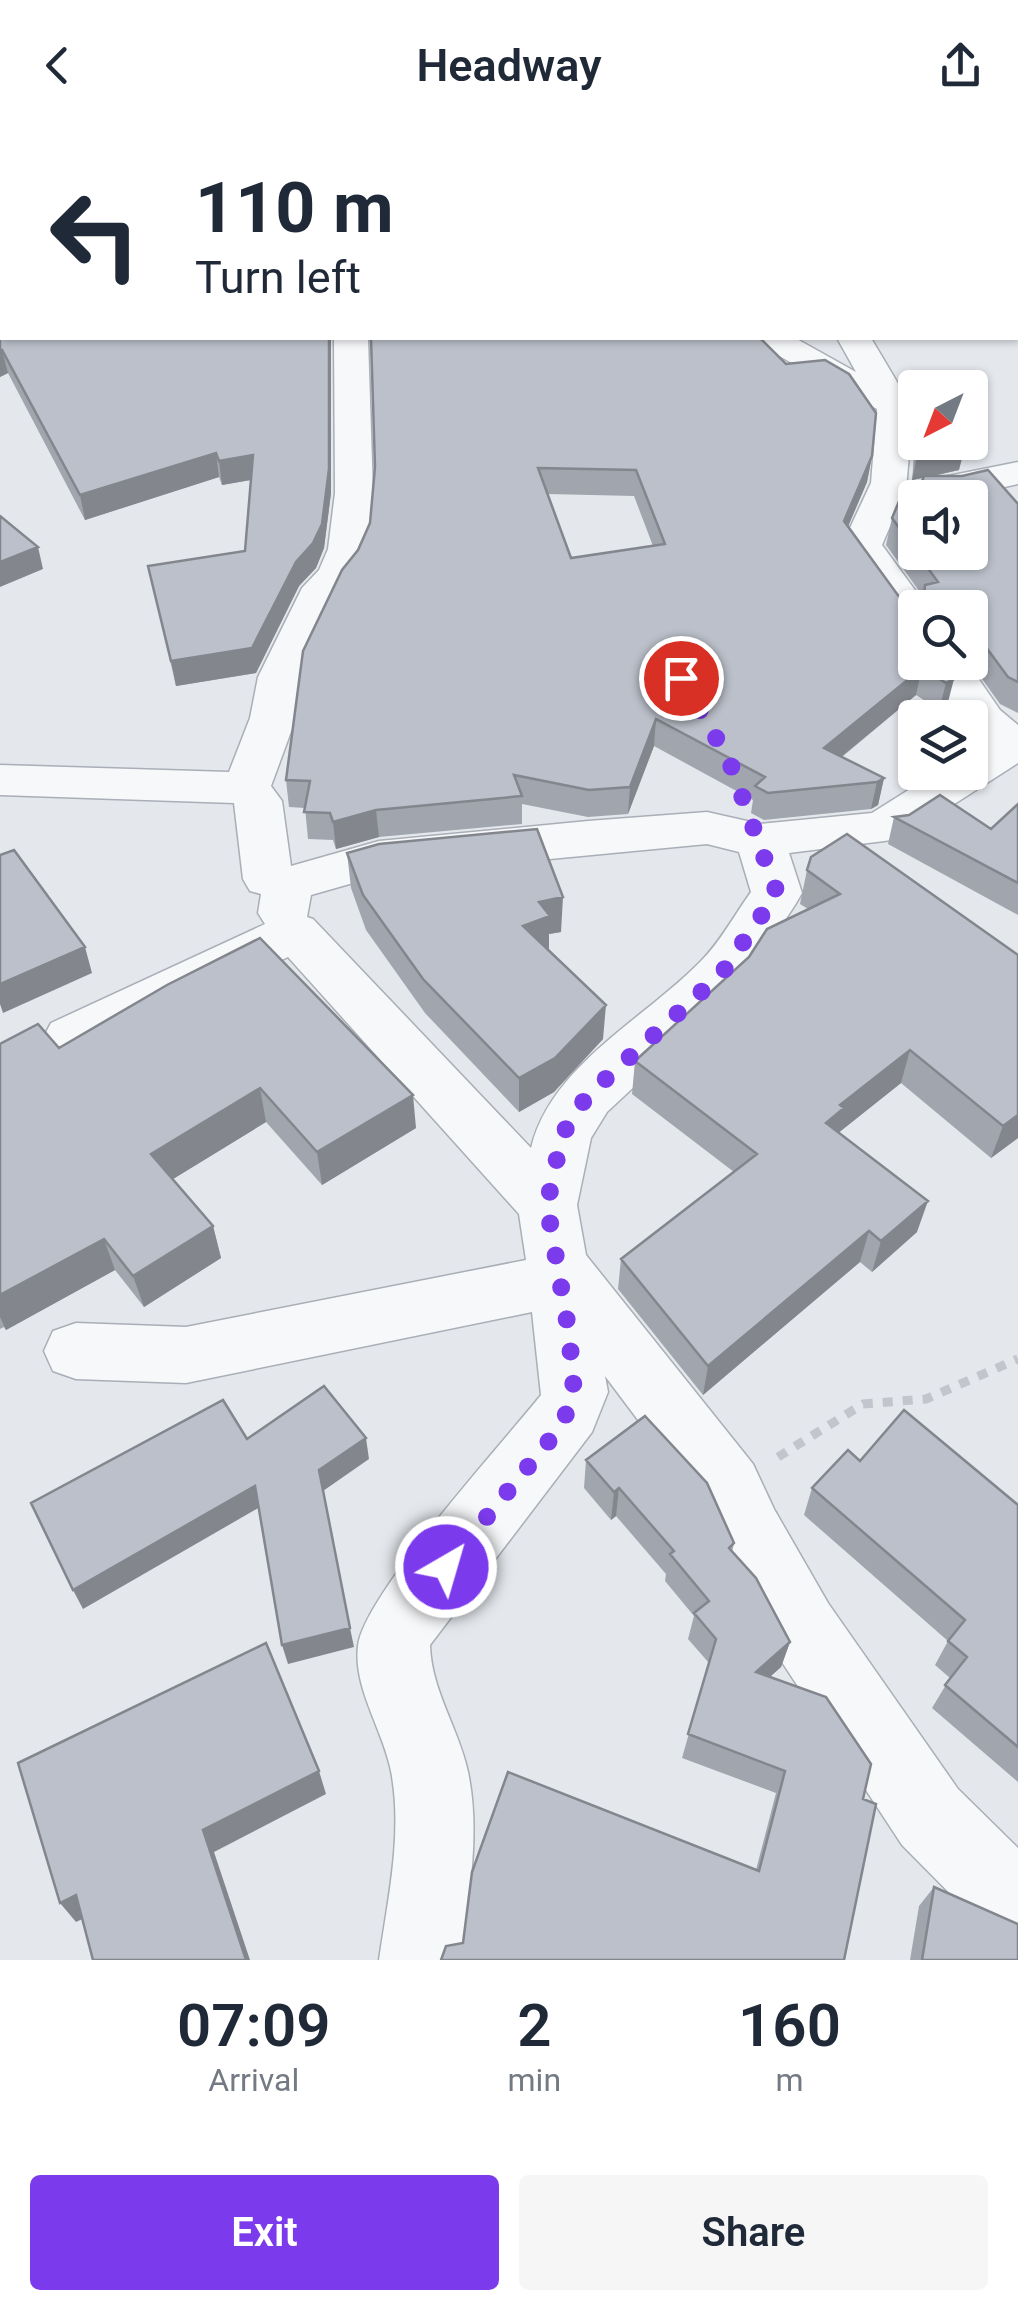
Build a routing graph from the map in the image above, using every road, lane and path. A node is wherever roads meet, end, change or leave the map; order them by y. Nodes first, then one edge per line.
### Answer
1 (351, 340) edge
2 (775, 340) edge
3 (855, 340) edge
4 (895, 408) junction
5 (1018, 473) edge
6 (881, 502) junction
7 (898, 595) edge
8 (958, 680) edge
9 (1017, 744) edge
10 (0, 780) edge
11 (247, 788) junction
12 (760, 840) junction
13 (291, 908) junction
14 (70, 1038) edge
15 (554, 1250) junction
16 (76, 1351) dead end
17 (1018, 1358) edge
18 (729, 1487) junction
19 (1018, 1904) edge
20 (420, 1960) edge

1 - 11 street
2 - 4 street
3 - 4 street
4 - 6 street
5 - 6 street
6 - 7 street
8 - 9 street
9 - 12 street
10 - 11 street
11 - 13 street
12 - 13 street
12 - 15 street
13 - 14 street
13 - 15 street
15 - 16 street
15 - 18 street
15 - 20 street
17 - 18 path
18 - 19 street

